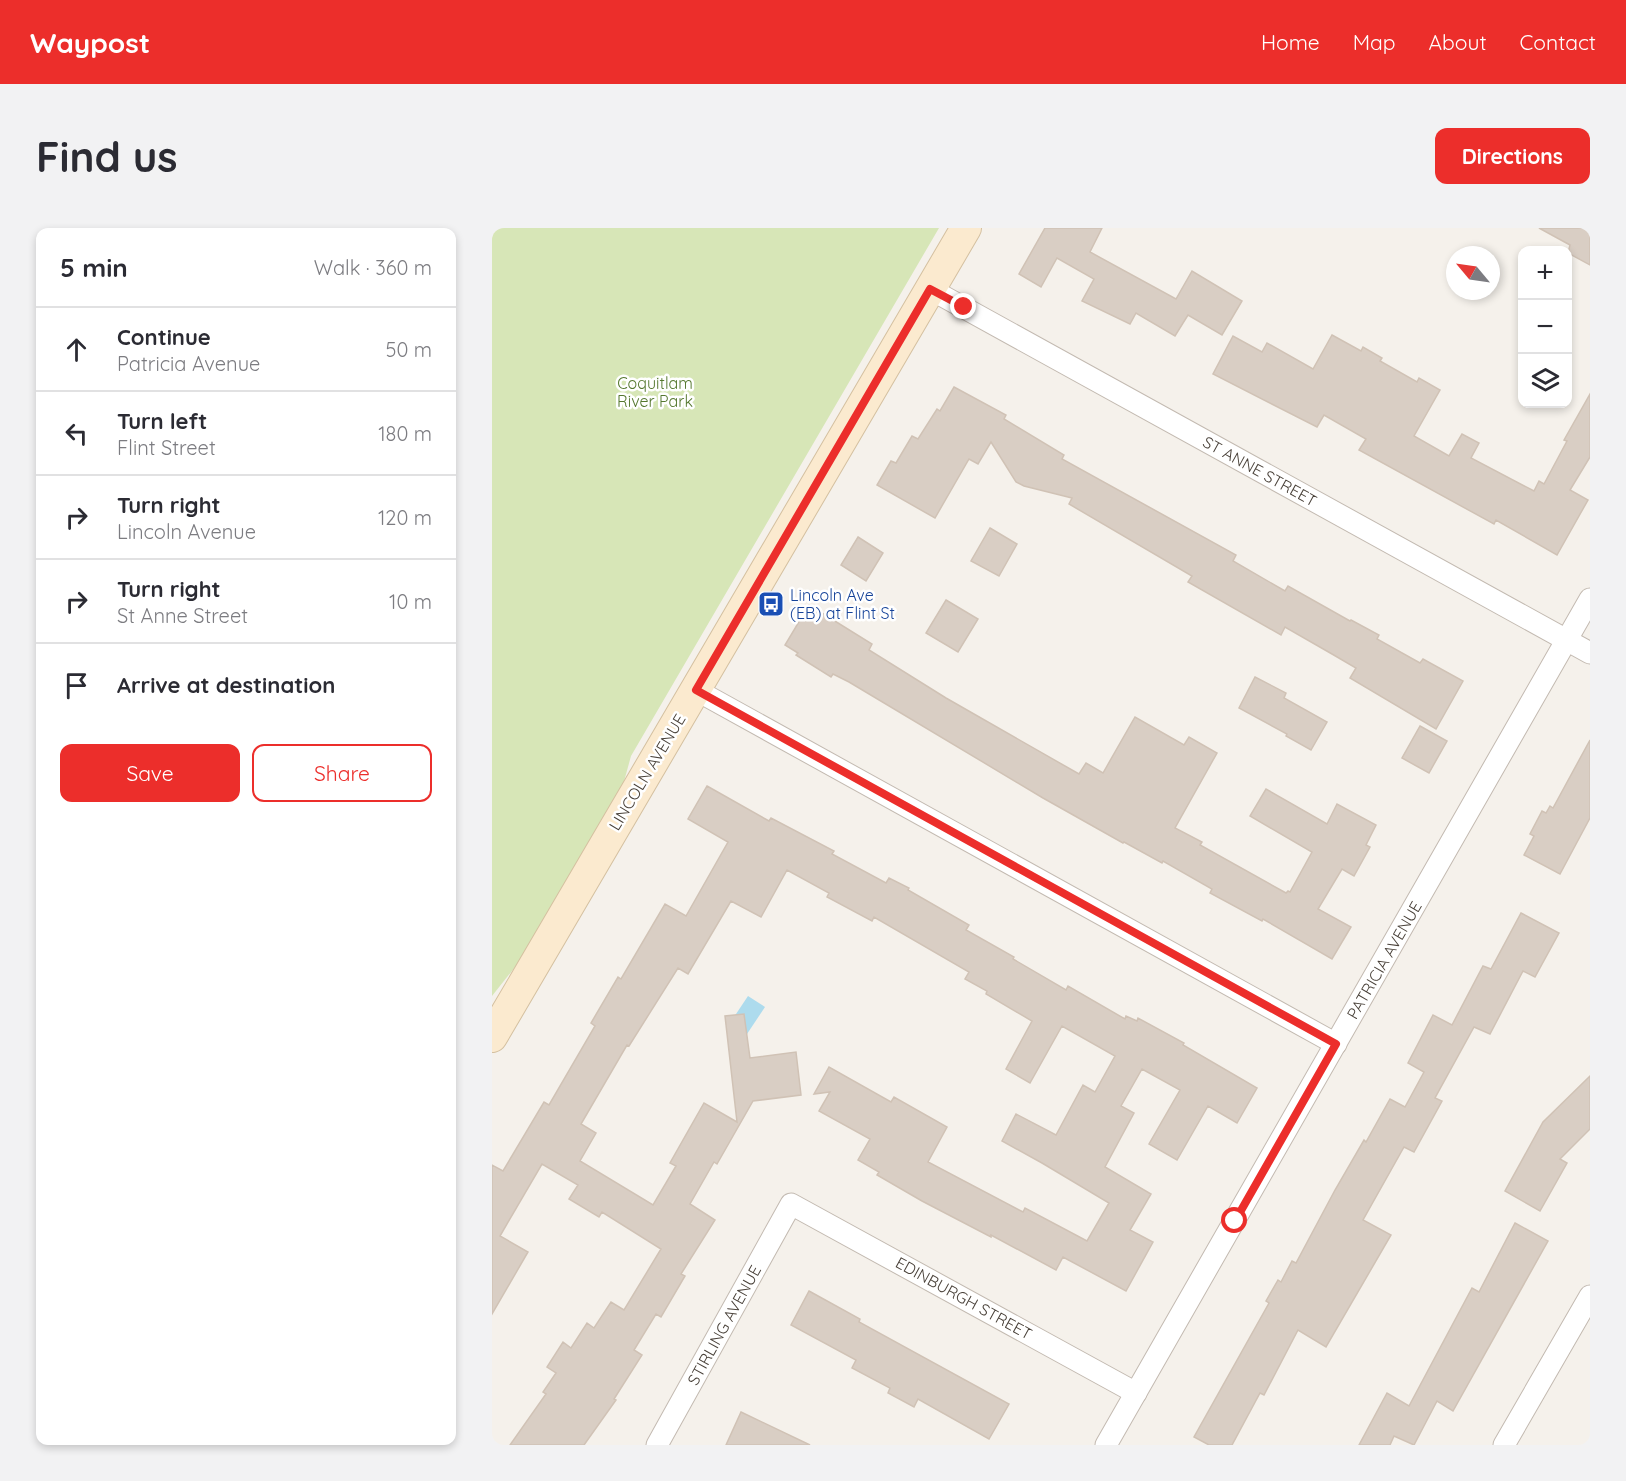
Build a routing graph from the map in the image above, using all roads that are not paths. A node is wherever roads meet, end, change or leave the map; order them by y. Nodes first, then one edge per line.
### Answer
1 (966, 228) edge
2 (930, 289) junction
3 (1590, 599) edge
4 (1567, 640) junction
5 (1590, 653) edge
6 (696, 690) junction
7 (492, 1037) edge
8 (1336, 1044) junction
9 (791, 1204) joint
10 (1590, 1296) edge
11 (1136, 1393) junction
12 (657, 1445) edge
13 (1106, 1445) edge
14 (1504, 1445) edge

1 - 2 main road, LINCOLN AVENUE
2 - 4 street, ST ANNE STREET
2 - 6 main road, LINCOLN AVENUE
3 - 4 street, PATRICIA AVENUE
4 - 5 street, ST ANNE STREET
4 - 8 street, PATRICIA AVENUE
6 - 7 main road, LINCOLN AVENUE
6 - 8 street
8 - 11 street, PATRICIA AVENUE
9 - 11 street, EDINBURGH STREET
9 - 12 street, STIRLING AVENUE
10 - 14 street
11 - 13 street, PATRICIA AVENUE

